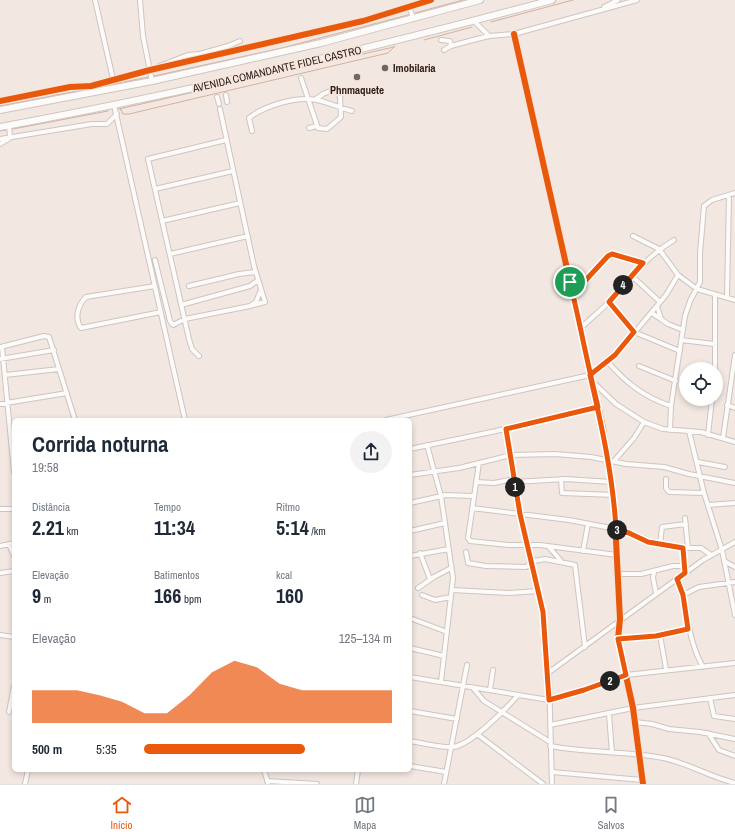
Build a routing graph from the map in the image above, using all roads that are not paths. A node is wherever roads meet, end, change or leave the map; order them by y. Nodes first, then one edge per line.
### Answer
1 (95, 0) edge
2 (140, 0) edge
3 (431, 0) edge
4 (480, 0) edge
5 (552, 0) edge
6 (618, 0) edge
7 (637, 0) edge
8 (409, 6) junction
9 (598, 11) junction
10 (413, 18) junction
11 (474, 21) junction
12 (514, 34) junction
13 (489, 36) junction
14 (441, 40) dead end
15 (240, 41) dead end
16 (451, 46) junction
17 (219, 48) junction
18 (444, 50) dead end
19 (230, 53) junction
20 (200, 56) junction
21 (150, 70) junction
22 (301, 78) dead end
23 (113, 79) junction
24 (152, 81) junction
25 (226, 95) dead end
26 (217, 97) dead end
27 (309, 100) junction
28 (316, 100) junction
29 (0, 101) edge
30 (227, 102) dead end
31 (114, 105) junction
32 (340, 108) junction
33 (0, 110) edge
34 (352, 111) dead end
35 (116, 114) junction
36 (9, 126) junction
37 (317, 126) junction
38 (0, 127) edge
39 (309, 128) dead end
40 (252, 131) dead end
41 (10, 137) junction
42 (0, 139) edge
43 (226, 140) junction
44 (0, 144) edge
45 (233, 171) junction
46 (155, 189) junction
47 (735, 193) edge
48 (729, 194) junction
49 (240, 203) junction
50 (162, 221) junction
51 (248, 236) junction
52 (633, 236) dead end
53 (674, 240) dead end
54 (659, 249) junction
55 (170, 254) junction
56 (155, 260) dead end
57 (643, 263) junction
58 (256, 272) junction
59 (678, 275) junction
60 (632, 276) junction
61 (258, 280) junction
62 (570, 282) junction
63 (155, 286) junction
64 (189, 286) dead end
65 (260, 288) junction
66 (697, 289) junction
67 (715, 294) junction
68 (727, 296) junction
69 (735, 300) edge
70 (609, 302) junction
71 (658, 304) junction
72 (181, 305) junction
73 (250, 306) junction
74 (161, 312) junction
75 (652, 313) junction
76 (661, 319) junction
77 (184, 320) junction
78 (581, 328) junction
79 (683, 330) junction
80 (634, 332) junction
81 (681, 340) junction
82 (714, 344) junction
83 (1, 347) edge
84 (54, 350) junction
85 (680, 351) junction
86 (735, 355) edge
87 (199, 356) dead end
88 (2, 359) edge
89 (607, 361) junction
90 (715, 362) edge
91 (639, 366) dead end
92 (59, 369) junction
93 (734, 374) edge
94 (5, 375) junction
95 (590, 375) junction
96 (592, 380) junction
97 (676, 380) junction
98 (67, 393) junction
99 (0, 404) edge
100 (7, 404) junction
101 (728, 405) junction
102 (671, 406) junction
103 (711, 406) edge
104 (598, 407) junction
105 (735, 408) edge
106 (74, 418) edge
107 (185, 418) edge
108 (395, 418) edge
109 (644, 422) junction
110 (506, 429) junction
111 (670, 430) junction
112 (689, 431) junction
113 (708, 435) junction
114 (723, 438) junction
115 (735, 442) edge
116 (427, 445) junction
117 (12, 446) edge
118 (412, 449) edge
119 (511, 455) junction
120 (608, 461) junction
121 (614, 461) junction
122 (698, 462) junction
123 (479, 463) junction
124 (725, 467) dead end
125 (435, 472) junction
126 (412, 475) edge
127 (700, 476) junction
128 (561, 479) junction
129 (666, 479) dead end
130 (514, 480) junction
131 (476, 482) junction
132 (612, 482) junction
133 (735, 483) edge
134 (704, 493) junction
135 (614, 495) junction
136 (442, 496) junction
137 (473, 496) junction
138 (412, 503) edge
139 (735, 503) edge
140 (708, 504) junction
141 (472, 508) junction
142 (0, 509) edge
143 (12, 509) edge
144 (520, 514) junction
145 (685, 518) dead end
146 (445, 523) junction
147 (588, 524) junction
148 (686, 524) junction
149 (616, 529) junction
150 (412, 531) edge
151 (735, 542) edge
152 (12, 543) edge
153 (526, 544) junction
154 (660, 544) junction
155 (1, 546) edge
156 (549, 547) junction
157 (560, 548) junction
158 (686, 548) junction
159 (449, 549) junction
160 (11, 550) joint
161 (722, 550) junction
162 (583, 551) junction
163 (466, 552) dead end
164 (554, 552) junction
165 (420, 554) junction
166 (617, 555) junction
167 (711, 555) junction
168 (412, 556) edge
169 (545, 559) junction
170 (724, 561) junction
171 (561, 562) junction
172 (532, 563) junction
173 (685, 566) junction
174 (735, 567) edge
175 (452, 568) junction
176 (12, 571) edge
177 (654, 572) junction
178 (0, 573) edge
179 (685, 573) junction
180 (618, 574) junction
181 (430, 579) junction
182 (677, 579) junction
183 (735, 582) edge
184 (729, 583) junction
185 (418, 588) dead end
186 (452, 590) junction
187 (538, 591) junction
188 (656, 593) junction
189 (422, 595) dead end
190 (683, 595) junction
191 (451, 597) junction
192 (735, 614) edge
193 (412, 619) edge
194 (620, 619) junction
195 (688, 629) junction
196 (447, 632) junction
197 (0, 635) edge
198 (660, 635) junction
199 (12, 637) edge
200 (618, 639) junction
201 (585, 646) junction
202 (412, 648) edge
203 (444, 656) junction
204 (735, 663) edge
205 (467, 665) dead end
206 (703, 667) junction
207 (493, 670) dead end
208 (666, 670) junction
209 (548, 673) junction
210 (626, 675) junction
211 (412, 677) edge
212 (441, 682) junction
213 (463, 685) junction
214 (473, 688) junction
215 (490, 690) junction
216 (518, 695) junction
217 (735, 695) edge
218 (710, 698) junction
219 (12, 699) edge
220 (549, 700) junction
221 (633, 708) junction
222 (10, 712) dead end
223 (412, 712) edge
224 (504, 712) junction
225 (609, 714) junction
226 (457, 719) junction
227 (735, 719) edge
228 (635, 722) junction
229 (550, 725) junction
230 (708, 733) junction
231 (477, 734) junction
232 (735, 739) edge
233 (412, 741) edge
234 (550, 744) junction
235 (451, 747) junction
236 (612, 753) junction
237 (639, 754) junction
238 (735, 756) edge
239 (412, 766) edge
240 (28, 772) edge
241 (265, 772) edge
242 (358, 772) edge
243 (446, 772) junction
244 (552, 772) junction
245 (643, 782) edge
246 (268, 783) edge
247 (735, 783) edge
248 (25, 784) edge
249 (317, 784) edge
250 (356, 784) edge
251 (444, 784) edge
252 (543, 784) edge
253 (552, 784) edge

1 - 23 street
2 - 21 street
3 - 8 street
4 - 10 highway, AVENIDA COMANDANTE FIDEL CASTRO
5 - 11 highway, AVENIDA COMANDANTE FIDEL CASTRO
6 - 9 street
7 - 9 street
8 - 10 street
8 - 19 street
9 - 12 street
10 - 24 highway, AVENIDA COMANDANTE FIDEL CASTRO
11 - 13 street
11 - 31 highway, AVENIDA COMANDANTE FIDEL CASTRO
12 - 13 street
12 - 62 street
13 - 16 street
14 - 16 street
15 - 17 street
16 - 18 street
17 - 19 street
17 - 20 street
19 - 20 street
20 - 21 street
21 - 23 street
21 - 24 street
22 - 27 street
23 - 29 street
24 - 33 highway, AVENIDA COMANDANTE FIDEL CASTRO
25 - 30 street
26 - 43 street
27 - 28 street
27 - 37 street
27 - 40 street
28 - 32 street
28 - 32 street
31 - 35 street
31 - 36 highway, AVENIDA COMANDANTE FIDEL CASTRO
32 - 34 street
32 - 37 street
35 - 41 street
35 - 63 street
36 - 38 highway, AVENIDA COMANDANTE FIDEL CASTRO
36 - 41 street
37 - 39 street
41 - 42 street
41 - 44 street
43 - 45 street
43 - 46 street
45 - 46 street
45 - 49 street
46 - 50 street
47 - 48 street
48 - 66 street
48 - 68 street
49 - 50 street
49 - 51 street
50 - 55 street
51 - 55 street
51 - 58 street
52 - 54 street
53 - 54 street
54 - 57 street
54 - 59 street
55 - 72 street
56 - 77 street
57 - 60 street
57 - 62 street
58 - 61 street
58 - 64 street
59 - 66 street
59 - 71 street
60 - 70 street
60 - 71 street
61 - 65 street
61 - 72 street
62 - 78 street
63 - 74 street
63 - 74 street
65 - 73 street
65 - 73 street
66 - 67 street
66 - 79 street
67 - 68 street
67 - 82 street
68 - 69 street
70 - 78 street
70 - 80 street
71 - 75 street
71 - 76 street
72 - 77 street
73 - 77 street
74 - 107 street
75 - 76 street
75 - 80 street
76 - 79 street
77 - 87 street
78 - 95 street
79 - 81 street
80 - 85 street
80 - 89 street
81 - 82 street
81 - 85 street
82 - 90 street
83 - 84 street
83 - 88 street
84 - 88 street
84 - 92 street
85 - 97 street
86 - 93 street
88 - 94 street
89 - 95 street
89 - 102 street
91 - 97 street
92 - 94 street
92 - 98 street
93 - 101 street
94 - 100 street
95 - 96 street
95 - 108 street
96 - 104 street
96 - 109 street
97 - 102 street
98 - 100 street
98 - 106 street
99 - 100 street
100 - 117 street
101 - 105 street
101 - 114 street
102 - 111 street
103 - 113 street
104 - 110 street
104 - 120 street
109 - 111 street
109 - 121 street
110 - 116 street
110 - 119 street
111 - 112 street
112 - 113 street
112 - 122 street
113 - 114 street
114 - 115 street
116 - 118 street
116 - 125 street
119 - 120 street
119 - 123 street
119 - 130 street
120 - 121 street
120 - 132 street
121 - 127 street
122 - 124 street
122 - 127 street
123 - 125 street
123 - 131 street
125 - 126 street
125 - 136 street
127 - 133 street
127 - 134 street
128 - 130 street
128 - 132 street
128 - 135 street
129 - 134 street
130 - 131 street
130 - 144 street
131 - 137 street
132 - 135 street
134 - 140 street
135 - 149 street
136 - 137 street
136 - 138 street
136 - 146 street
137 - 141 street
139 - 140 street
140 - 161 street
141 - 144 street
141 - 153 street
142 - 143 street
144 - 147 street
144 - 153 street
145 - 148 street
146 - 150 street
146 - 159 street
147 - 149 street
147 - 162 street
148 - 154 street
148 - 158 street
149 - 154 street
149 - 166 street
151 - 161 street
152 - 155 street
152 - 160 street
153 - 156 street
153 - 172 street
154 - 158 street
155 - 160 street
156 - 157 street
156 - 164 street
157 - 162 street
157 - 164 street
158 - 167 street
158 - 173 street
159 - 165 street
159 - 175 street
161 - 167 street
161 - 170 street
162 - 166 street
163 - 172 street
164 - 169 street
164 - 171 street
165 - 168 street
165 - 181 street
166 - 180 street
167 - 179 street
169 - 171 street
169 - 172 street
170 - 174 street
170 - 184 street
171 - 201 street
172 - 187 street
173 - 177 street
173 - 179 street
175 - 181 street
175 - 186 street
176 - 178 street
177 - 180 street
177 - 188 street
179 - 182 street
180 - 194 street
181 - 185 street
182 - 188 street
182 - 190 street
183 - 184 street
184 - 190 street
184 - 192 street
186 - 187 street
186 - 191 street
187 - 209 street
188 - 194 street
189 - 191 street
190 - 195 street
191 - 196 street
193 - 196 street
194 - 200 street
194 - 201 street
195 - 198 street
195 - 206 street
196 - 203 street
197 - 199 street
198 - 200 street
198 - 208 street
200 - 210 street
201 - 209 street
202 - 203 street
203 - 212 street
204 - 206 street
205 - 213 street
206 - 208 street
207 - 215 street
208 - 210 street
209 - 220 street
210 - 220 street
210 - 221 street
211 - 212 street
212 - 213 street
213 - 214 street
213 - 226 street
214 - 215 street
214 - 224 street
215 - 216 street
216 - 220 street
216 - 224 street
217 - 218 street
218 - 221 street
218 - 227 street
219 - 222 street
220 - 229 street
221 - 225 street
221 - 228 street
223 - 226 street
224 - 231 street
224 - 234 street
225 - 229 street
225 - 236 street
226 - 235 street
228 - 230 street
228 - 237 street
229 - 234 street
230 - 232 street
230 - 238 street
231 - 235 street
231 - 252 street
233 - 235 street
234 - 236 street
234 - 244 street
235 - 243 street
236 - 237 street
237 - 245 street
237 - 247 street
239 - 243 street
240 - 248 street
241 - 246 street
242 - 250 street
243 - 251 street
244 - 245 street
244 - 253 street
246 - 249 street

